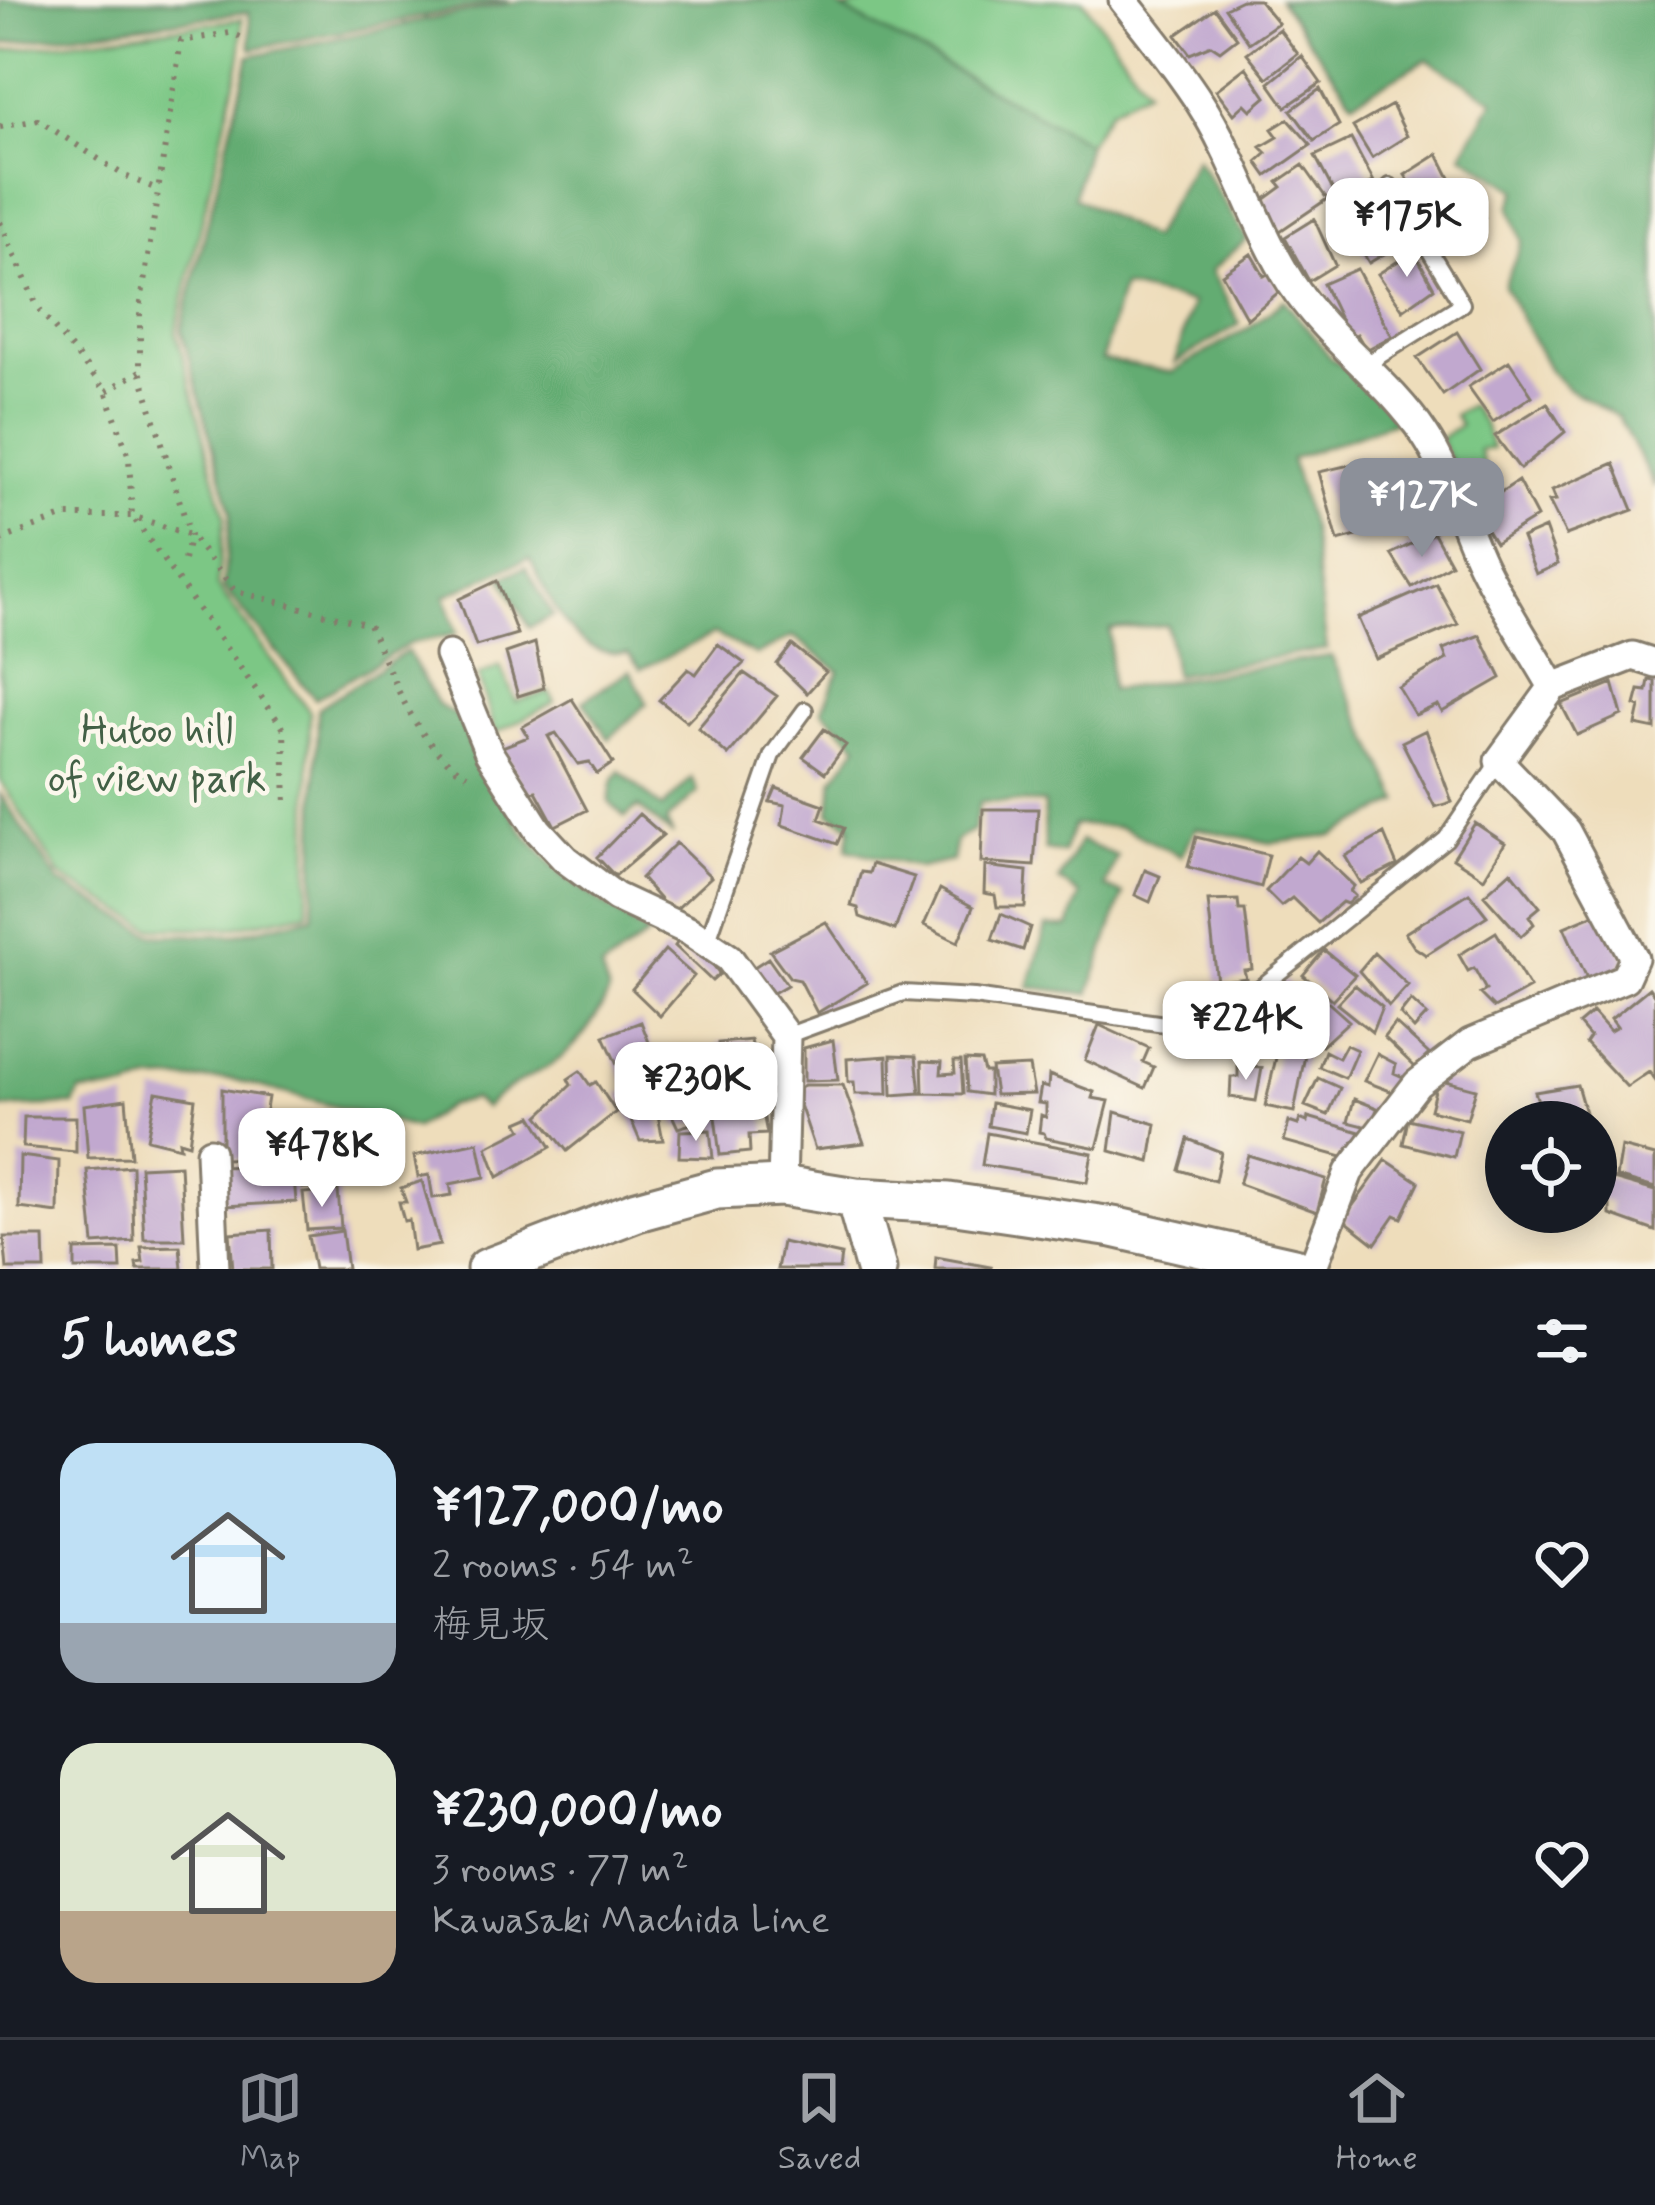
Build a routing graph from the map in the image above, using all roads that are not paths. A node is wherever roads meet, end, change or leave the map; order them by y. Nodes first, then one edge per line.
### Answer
1 (1123, 0) edge
2 (1390, 186) dead end
3 (1365, 365) junction
4 (449, 655) dead end
5 (1655, 663) edge
6 (1553, 686) junction
7 (805, 710) dead end
8 (1499, 761) junction
9 (706, 943) junction
10 (786, 1036) junction
11 (210, 1152) dead end
12 (782, 1186) junction
13 (856, 1198) junction
14 (215, 1269) edge
15 (487, 1269) edge
16 (876, 1269) edge
17 (1298, 1269) edge
18 (1312, 1269) edge

1 - 3 street
2 - 3 lane
3 - 6 street
4 - 9 street
5 - 6 street
6 - 8 street
7 - 9 lane
8 - 10 lane
8 - 18 street
9 - 10 street
10 - 12 street
11 - 14 street
12 - 13 main road
12 - 15 main road
13 - 16 main road
13 - 17 main road

